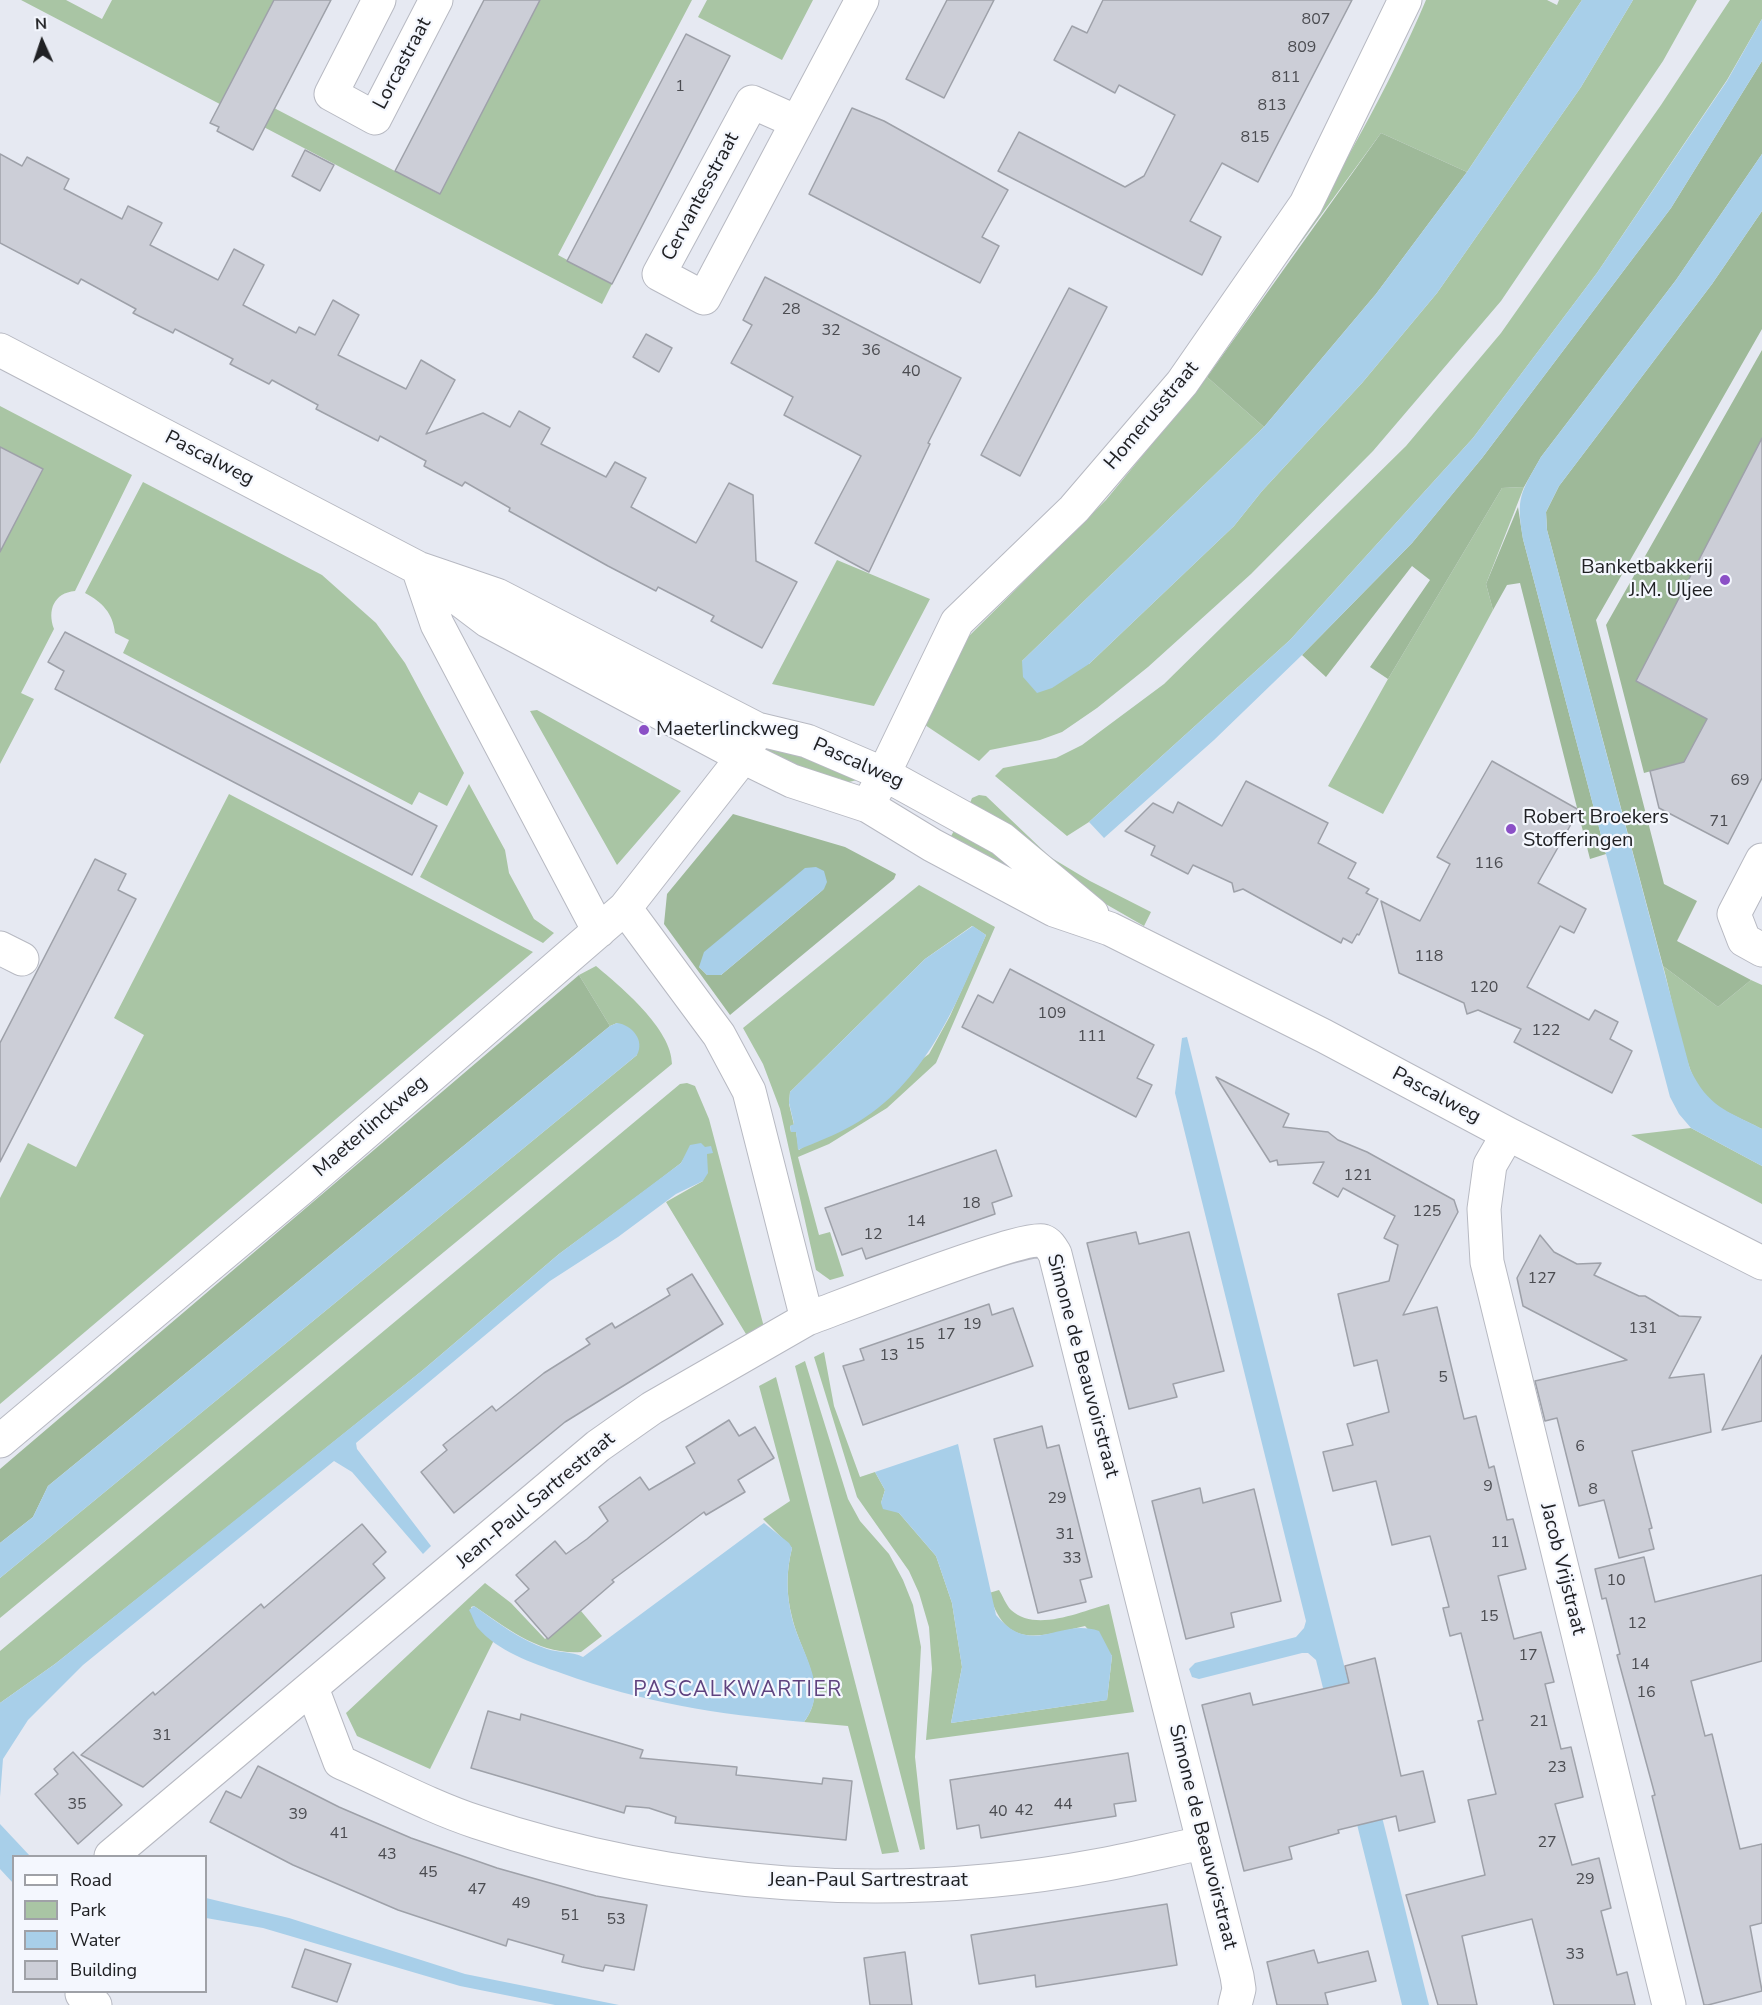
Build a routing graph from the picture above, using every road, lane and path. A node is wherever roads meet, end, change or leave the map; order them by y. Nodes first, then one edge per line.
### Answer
1 (380, 0) edge
2 (436, 0) edge
3 (862, 0) edge
4 (1405, 0) edge
5 (797, 122) junction
6 (0, 350) edge
7 (418, 568) junction
8 (749, 743) junction
9 (884, 774) junction
10 (868, 806) junction
11 (1762, 860) edge
12 (625, 908) junction
13 (1110, 929) junction
14 (599, 931) junction
15 (1762, 950) edge
16 (1508, 1134) junction
17 (1762, 1263) edge
18 (807, 1319) junction
19 (0, 1441) edge
20 (312, 1688) junction
21 (1203, 1843) junction
22 (113, 1855) edge
23 (1235, 2005) edge
24 (1669, 2005) edge

1 - 2 street, Lorcastraat
3 - 5 street, Cervantesstraat
4 - 9 street, Homerusstraat
5 - 5 street, Cervantesstraat
6 - 7 street, Pascalweg
7 - 8 street, Pascalweg
7 - 14 street
8 - 9 street, Pascalweg
8 - 10 street, Pascalweg
8 - 12 street, Maeterlinckweg
9 - 10 street, Homerusstraat
9 - 13 street, Pascalweg
10 - 13 street, Pascalweg
11 - 15 street
12 - 14 street, Maeterlinckweg
12 - 18 street
13 - 16 street, Pascalweg
14 - 19 street, Maeterlinckweg
16 - 17 street, Pascalweg
16 - 24 street, Jacob Vrijstraat
18 - 20 street, Jean-Paul Sartrestraat
18 - 21 street, Simone de Beauvoirstraat
20 - 21 street, Jean-Paul Sartrestraat
20 - 22 street, Jean-Paul Sartrestraat
21 - 23 street, Simone de Beauvoirstraat

